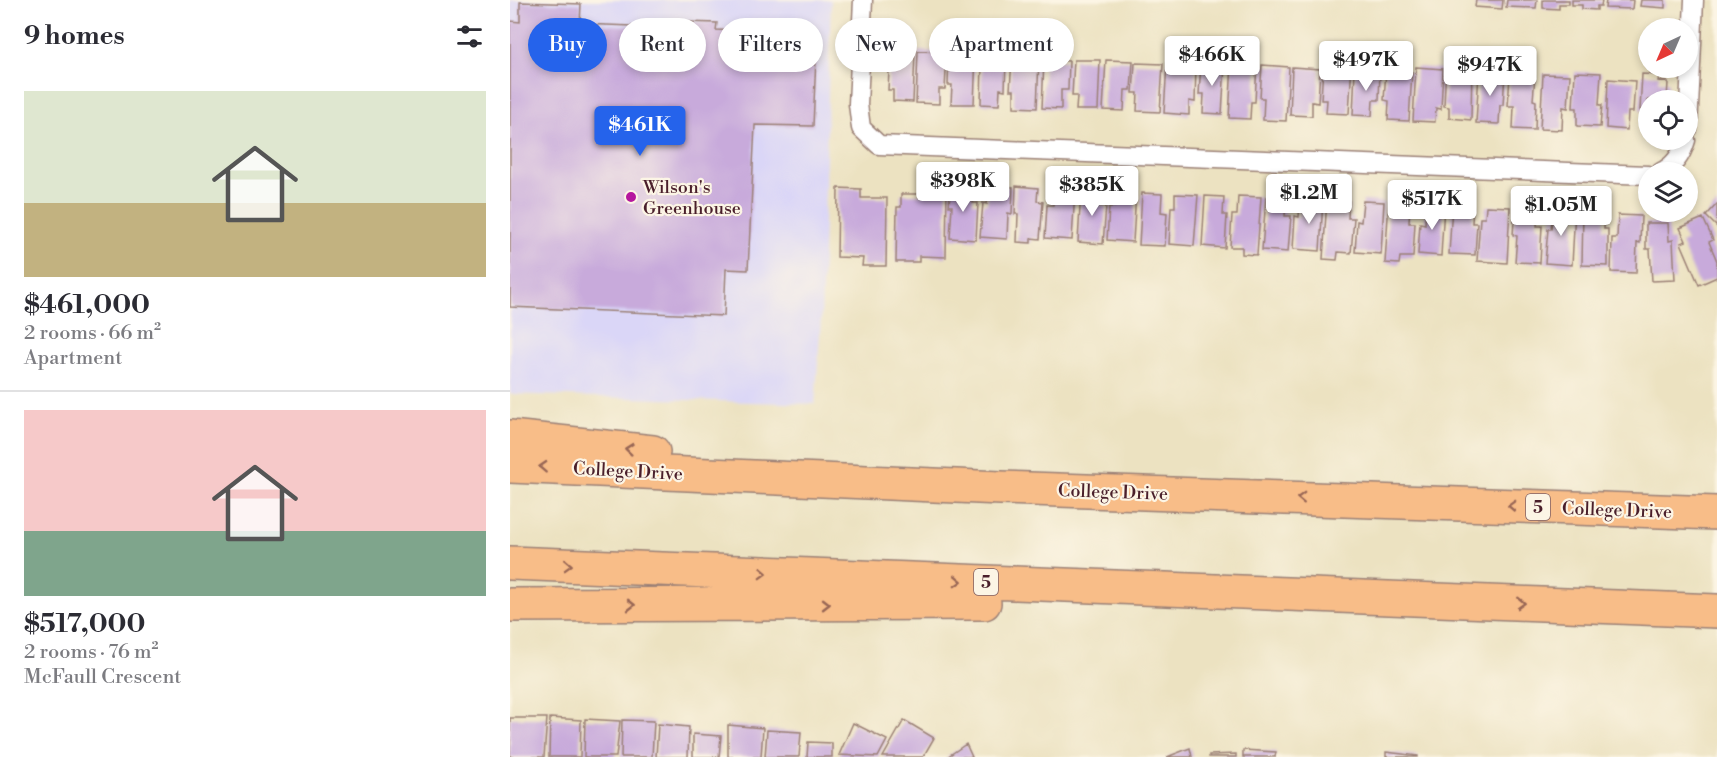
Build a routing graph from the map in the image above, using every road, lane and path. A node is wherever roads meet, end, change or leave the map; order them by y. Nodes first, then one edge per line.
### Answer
1 (863, 0) edge
2 (1694, 0) edge
3 (1690, 90) edge
4 (1638, 175) edge
5 (510, 437) edge
6 (510, 466) edge
7 (1000, 488) junction
8 (1717, 513) edge
9 (510, 563) edge
10 (1463, 601) junction
11 (510, 605) edge
12 (1717, 611) edge

1 - 4 street
2 - 3 street
7 -> 5 highway
7 -> 6 highway, College Drive / 5
8 -> 7 highway, College Drive / 5
9 -> 10 highway, 5
11 -> 10 highway
10 -> 12 highway, 5

